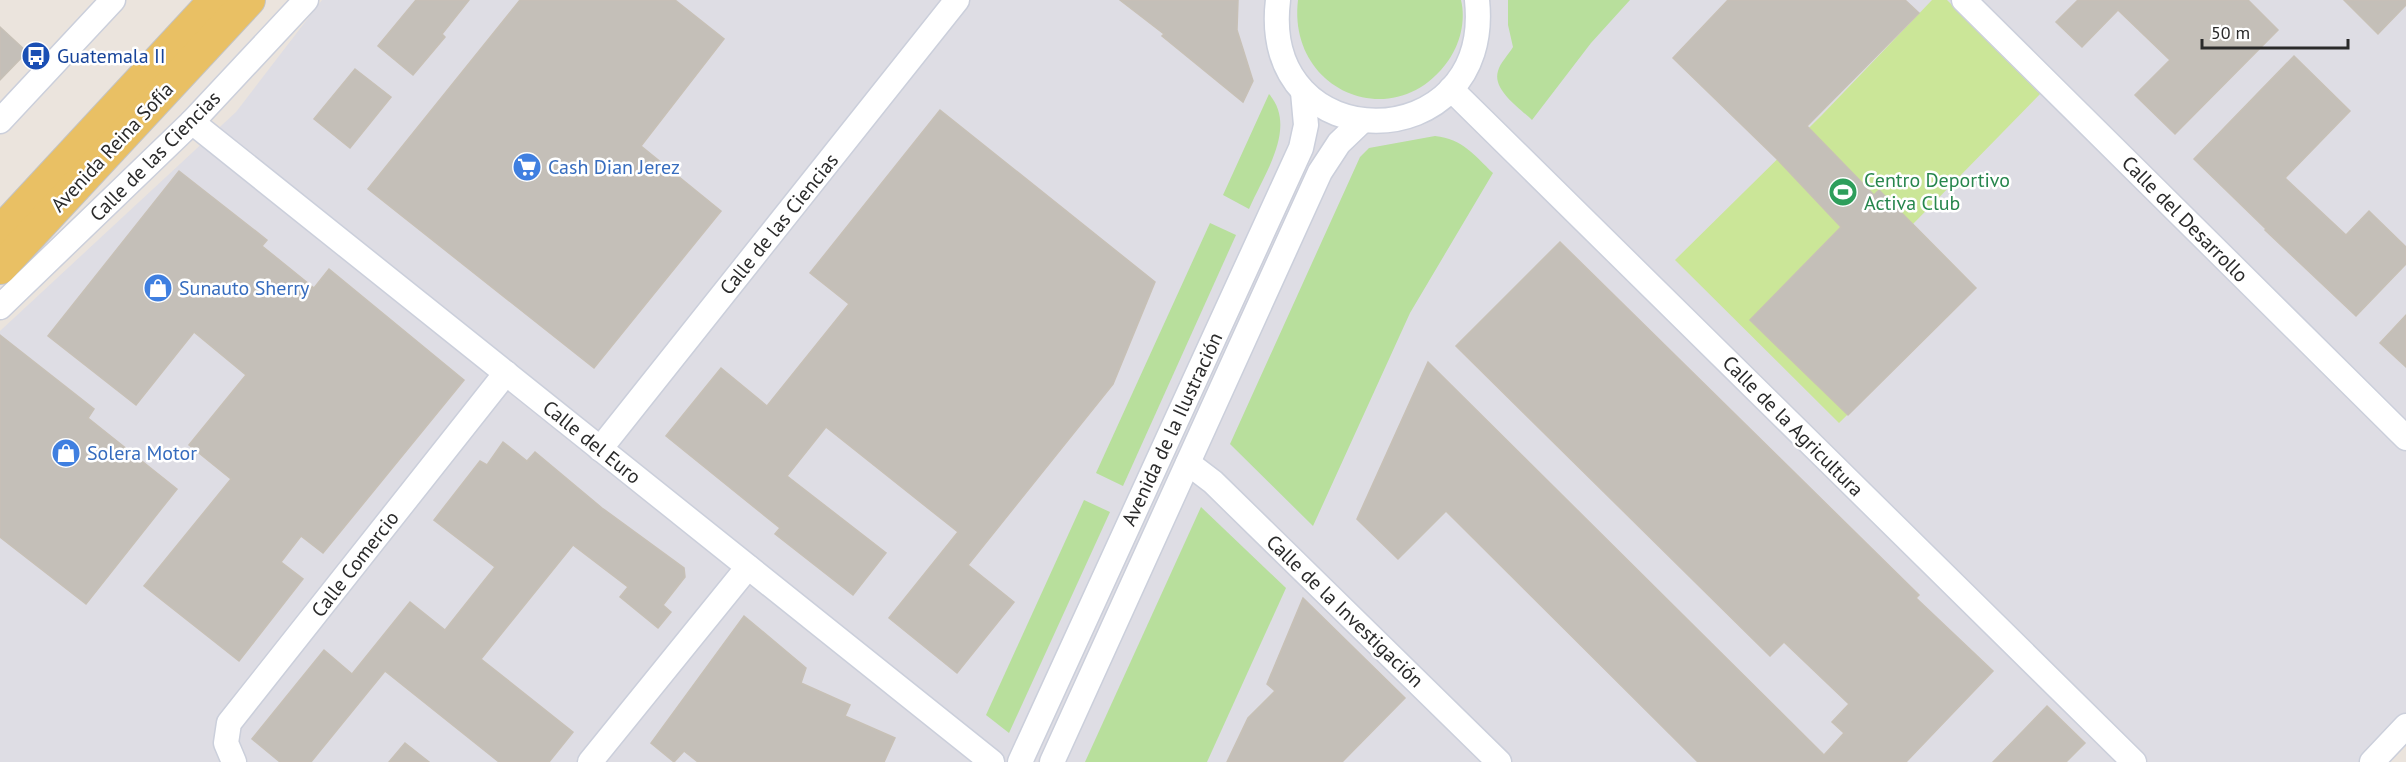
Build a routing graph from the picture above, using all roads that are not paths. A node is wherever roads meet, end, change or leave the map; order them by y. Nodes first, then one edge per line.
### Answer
1 (113, 0) edge
2 (215, 0) edge
3 (249, 0) edge
4 (306, 0) edge
5 (957, 0) edge
6 (1278, 0) edge
7 (1477, 0) edge
8 (1964, 0) edge
9 (1451, 89) junction
10 (1304, 92) junction
11 (1, 118) edge
12 (192, 122) junction
13 (1362, 122) junction
14 (0, 232) edge
15 (0, 268) edge
16 (0, 308) edge
17 (506, 373) junction
18 (2406, 438) edge
19 (600, 449) junction
20 (1188, 463) junction
21 (748, 567) junction
22 (2406, 726) edge
23 (234, 762) edge
24 (590, 762) edge
25 (992, 762) edge
26 (1020, 762) edge
27 (1052, 762) edge
28 (1500, 762) edge
29 (2134, 762) edge
30 (2372, 762) edge

1 - 11 street
2 - 14 main road, Avenida Reina Sofía
3 - 15 main road, Avenida Reina Sofía
4 - 12 street, Calle de las Ciencias
5 - 19 street, Calle de las Ciencias
6 - 10 street
7 - 9 street
8 - 18 street, Calle del Desarrollo
9 - 13 street
9 - 29 street, Calle de la Agricultura
10 - 13 street
10 - 26 street, Avenida de la Ilustración
12 - 16 street, Calle de las Ciencias
12 - 17 street, Calle del Euro
13 - 20 street, Avenida de la Ilustración
17 - 19 street, Calle del Euro
17 - 23 street, Calle Comercio
19 - 21 street, Calle del Euro
20 - 27 street, Avenida de la Ilustración
20 - 28 street, Calle de la Investigación
21 - 24 street
21 - 25 street, Calle del Euro
22 - 30 street

